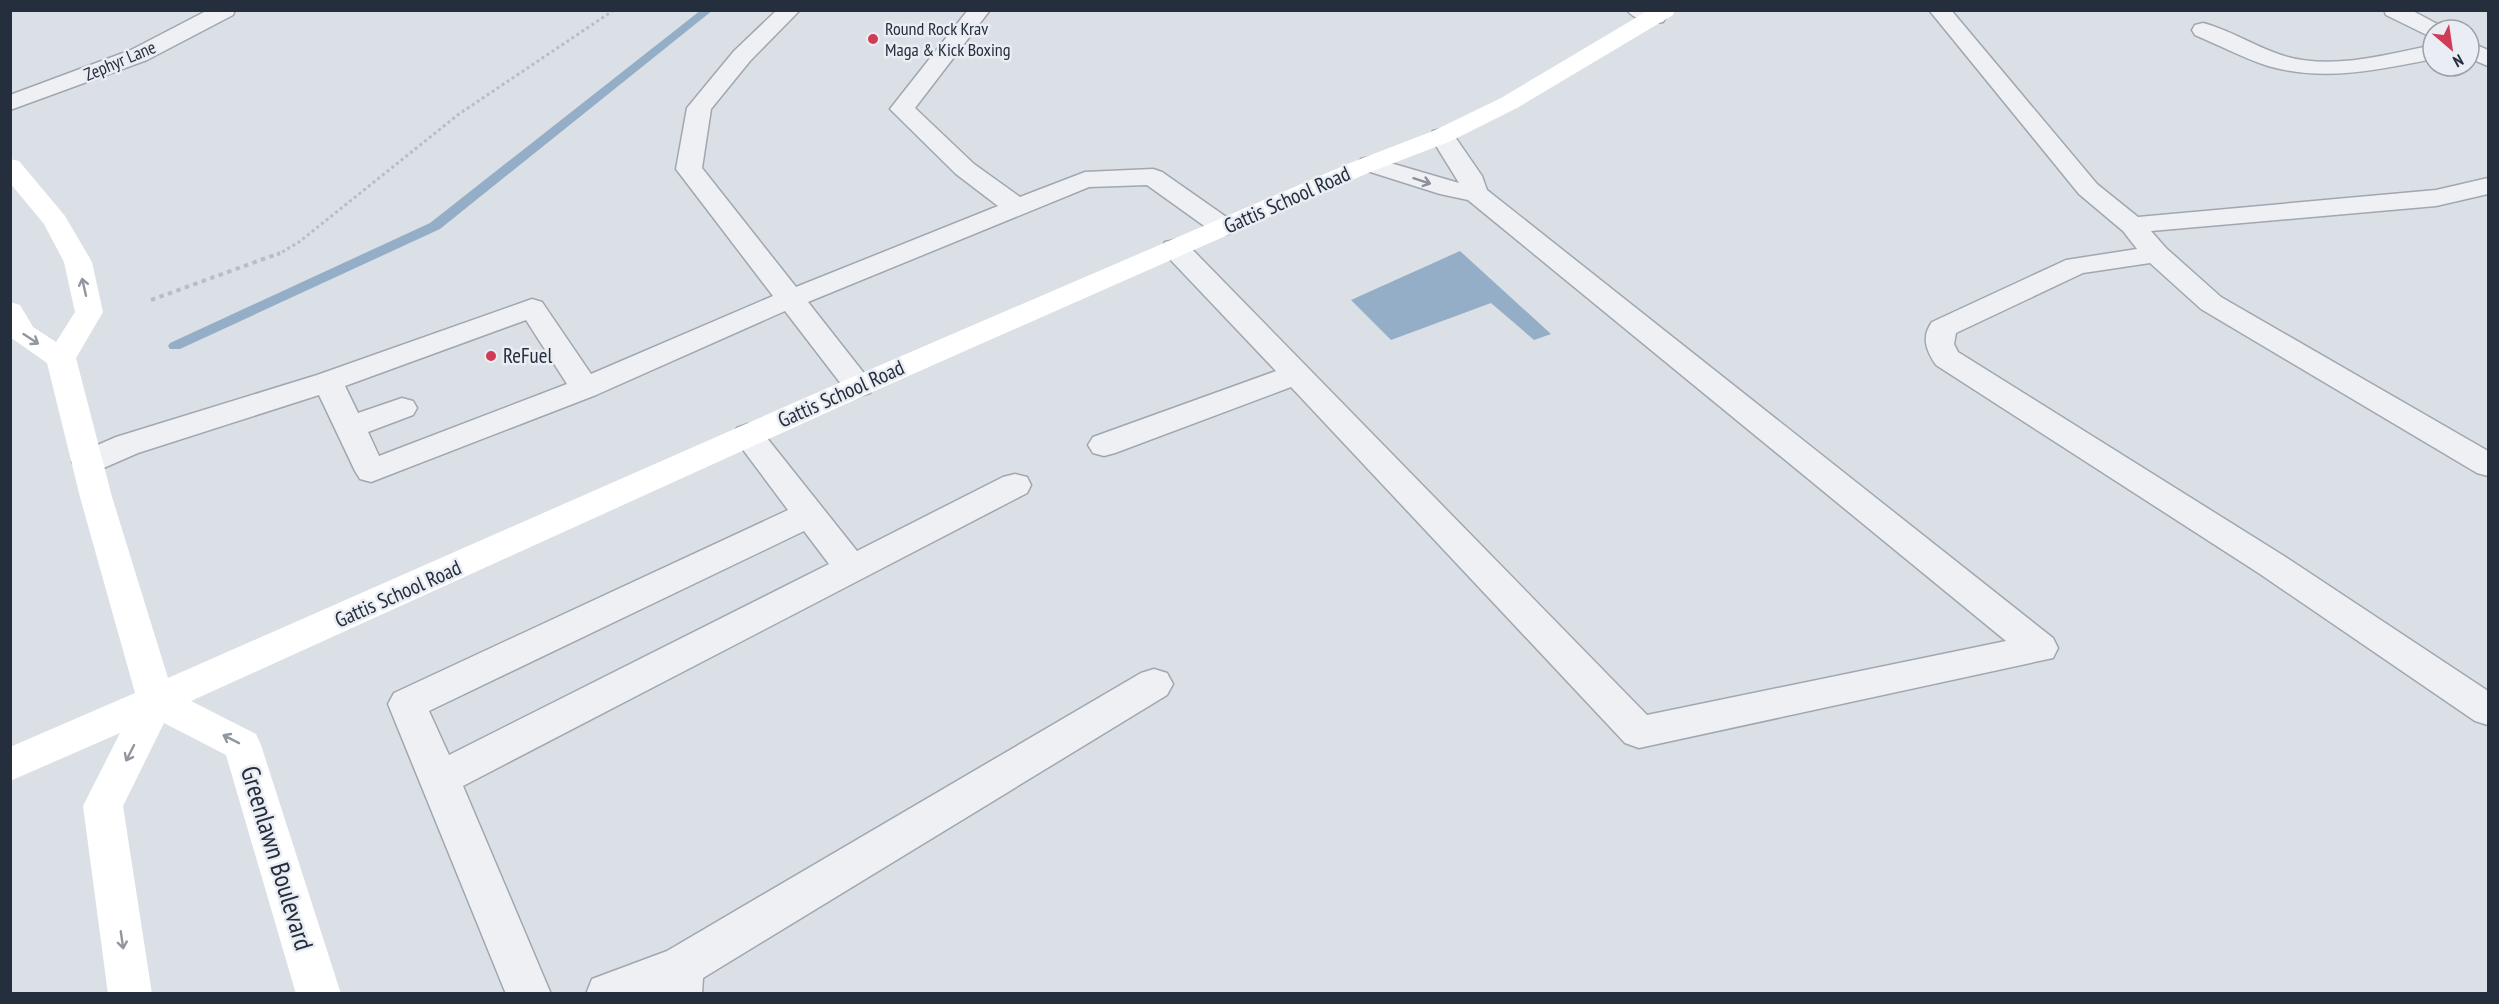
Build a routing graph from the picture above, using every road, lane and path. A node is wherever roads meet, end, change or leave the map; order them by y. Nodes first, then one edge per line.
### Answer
1 (225, 10) edge
2 (614, 10) edge
3 (790, 10) edge
4 (980, 10) edge
5 (1939, 10) edge
6 (2394, 10) edge
7 (1652, 13) edge
8 (2421, 25) edge
9 (2203, 30) dead end
10 (2421, 54) edge
11 (10, 103) edge
12 (1442, 136) junction
13 (1370, 164) junction
14 (10, 166) edge
15 (2488, 186) edge
16 (1476, 194) junction
17 (1015, 206) junction
18 (2132, 225) junction
19 (1223, 228) junction
20 (1175, 248) junction
21 (2156, 254) junction
22 (792, 298) junction
23 (151, 300) dead end
24 (10, 310) edge
25 (61, 358) junction
26 (1296, 374) junction
27 (328, 382) junction
28 (859, 386) junction
29 (585, 388) junction
30 (402, 408) dead end
31 (350, 427) junction
32 (748, 435) junction
33 (1104, 445) dead end
34 (88, 462) junction
35 (2488, 465) edge
36 (1015, 485) dead end
37 (809, 514) junction
38 (852, 569) junction
39 (1154, 684) dead end
40 (156, 701) junction
41 (2488, 710) edge
42 (10, 765) edge
43 (440, 779) junction
44 (680, 980) edge
45 (130, 993) edge
46 (319, 993) edge
47 (529, 993) edge
48 (608, 993) edge

1 - 11 street, Zephyr Lane
2 - 23 path
3 - 22 street
4 - 17 street
5 - 18 street
6 - 8 street
7 - 12 main road, Gattis School Road
9 - 10 street
12 - 13 main road, Gattis School Road
12 - 16 street
13 -> 16 street
13 - 19 main road, Gattis School Road
25 -> 14 main road
15 - 18 street
16 - 26 street
17 - 19 street
17 - 22 street
18 - 21 street
19 - 20 main road, Gattis School Road
20 - 26 street
20 - 28 main road, Gattis School Road
21 - 35 street
21 - 41 street
22 - 28 street
22 - 29 street
24 -> 25 main road
25 - 34 main road
26 - 33 street
27 - 29 street
27 - 31 street
27 - 34 street
28 - 32 main road, Gattis School Road
29 - 31 street
30 - 31 street
32 - 37 street
32 - 40 main road, Gattis School Road
34 - 40 main road
36 - 38 street
37 - 38 street
37 - 43 street
38 - 43 street
39 - 44 street
40 - 42 main road, Gattis School Road
40 -> 45 main road
46 -> 40 main road, Greenlawn Boulevard
43 - 47 street
44 - 48 street

